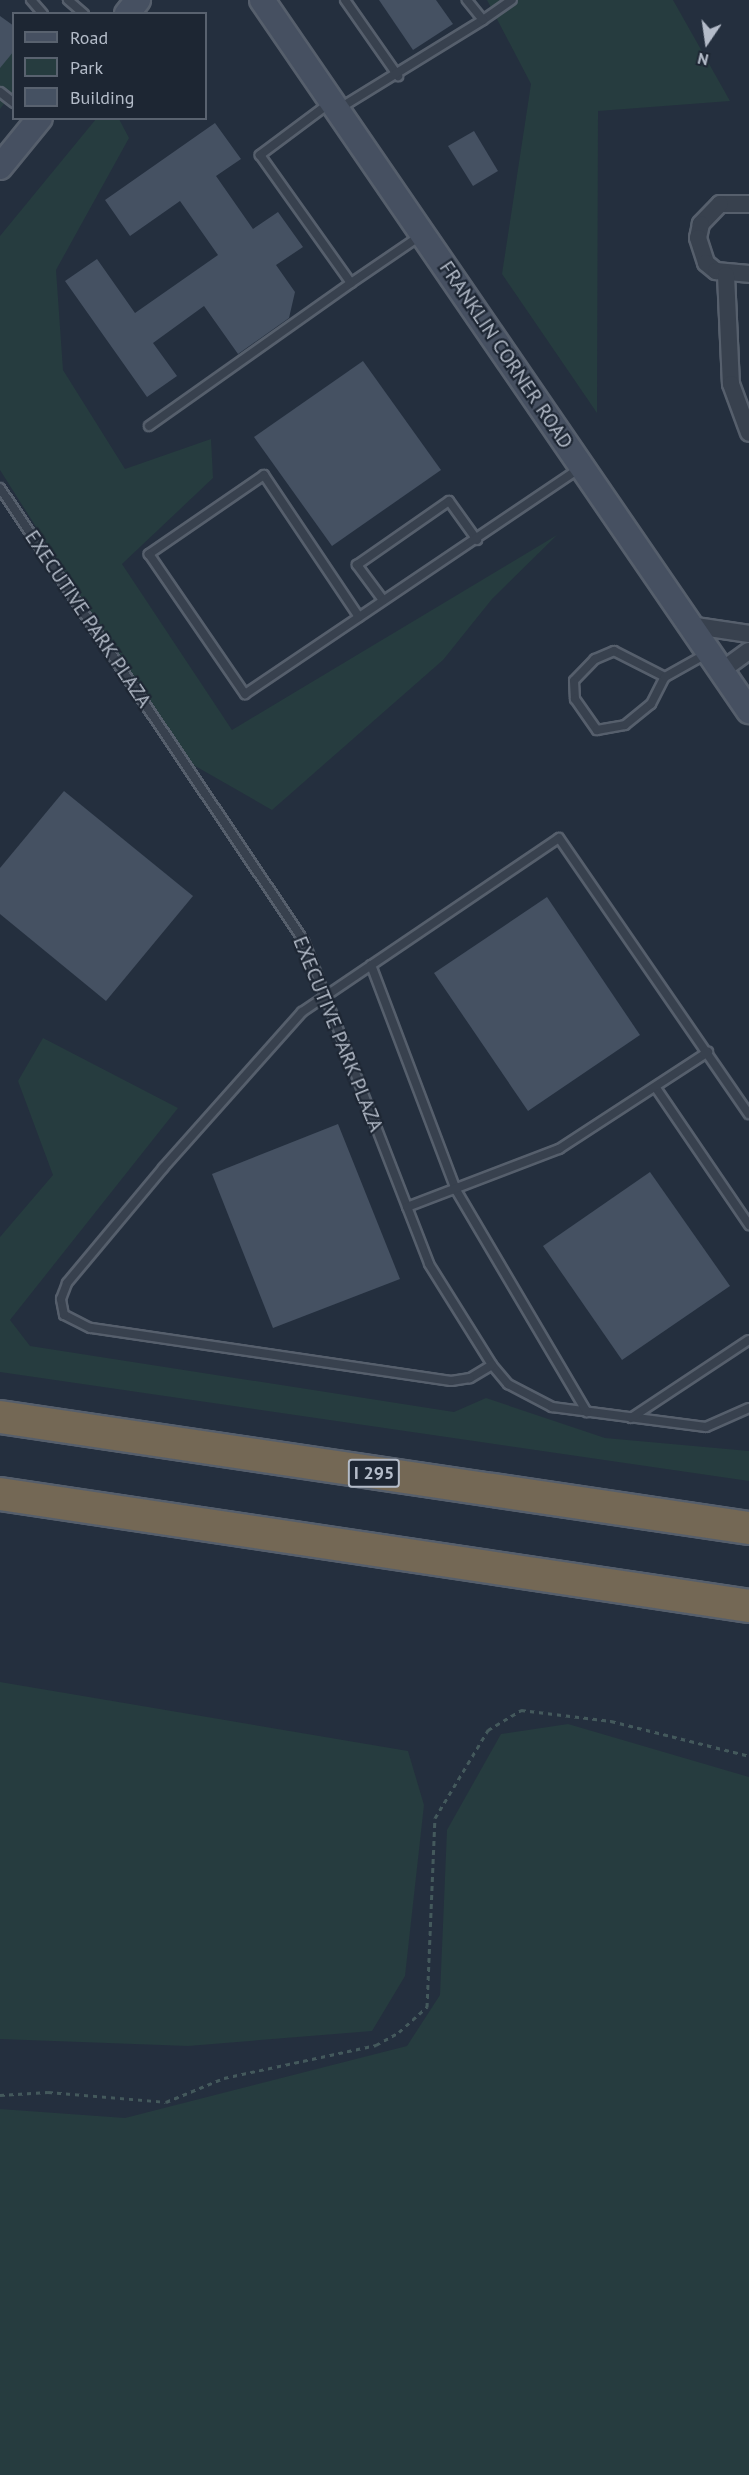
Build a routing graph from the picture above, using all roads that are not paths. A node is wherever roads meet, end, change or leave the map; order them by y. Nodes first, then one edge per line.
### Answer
1 (31, 0) edge
2 (68, 0) edge
3 (138, 0) edge
4 (262, 0) edge
5 (345, 0) edge
6 (467, 0) edge
7 (512, 0) edge
8 (41, 12) edge
9 (82, 12) edge
10 (129, 12) edge
11 (483, 20) junction
12 (398, 76) junction
13 (335, 106) junction
14 (37, 120) edge
15 (0, 167) edge
16 (749, 204) edge
17 (423, 234) junction
18 (749, 274) edge
19 (726, 275) junction
20 (351, 284) junction
21 (148, 426) dead end
22 (749, 433) edge
23 (582, 467) junction
24 (0, 488) edge
25 (477, 540) junction
26 (383, 600) junction
27 (359, 617) junction
28 (689, 625) junction
29 (749, 634) edge
30 (749, 651) edge
31 (715, 662) junction
32 (665, 677) junction
33 (749, 711) edge
34 (371, 965) junction
35 (325, 997) junction
36 (708, 1052) junction
37 (656, 1088) junction
38 (749, 1114) edge
39 (456, 1190) junction
40 (407, 1207) junction
41 (749, 1225) edge
42 (749, 1340) edge
43 (492, 1365) junction
44 (749, 1408) edge
45 (587, 1412) junction
46 (0, 1417) edge
47 (630, 1418) junction
48 (0, 1494) edge
49 (749, 1528) edge
50 (749, 1606) edge

1 - 8 lane
2 - 9 lane
3 - 10 main road
4 - 13 main road, FRANKLIN CORNER ROAD
5 - 12 lane
6 - 11 lane
7 - 11 lane
11 - 12 lane
12 - 13 lane
13 - 17 main road, FRANKLIN CORNER ROAD
13 - 20 lane
14 - 15 main road
16 - 19 street
17 - 20 lane
17 - 23 main road, FRANKLIN CORNER ROAD
18 - 19 street
19 - 22 street
20 - 21 lane
23 - 25 lane
23 - 28 main road, FRANKLIN CORNER ROAD
24 - 35 lane, EXECUTIVE PARK PLAZA
25 - 26 lane
25 - 26 lane
26 - 27 lane
27 - 27 lane
28 - 29 street
28 - 31 main road, FRANKLIN CORNER ROAD
30 - 31 street
31 - 32 lane
31 - 33 main road, FRANKLIN CORNER ROAD
32 - 32 lane
34 - 35 lane
34 - 36 lane
34 - 39 lane
35 - 40 lane, EXECUTIVE PARK PLAZA
35 - 43 lane
36 - 37 lane
36 - 38 lane
37 - 39 lane
37 - 41 lane
39 - 40 lane
39 - 45 lane
40 - 43 lane, EXECUTIVE PARK PLAZA
42 - 47 lane
43 - 45 lane, EXECUTIVE PARK PLAZA
44 - 47 lane, EXECUTIVE PARK PLAZA
45 - 47 lane, EXECUTIVE PARK PLAZA
46 - 49 highway, I 295
48 - 50 highway

